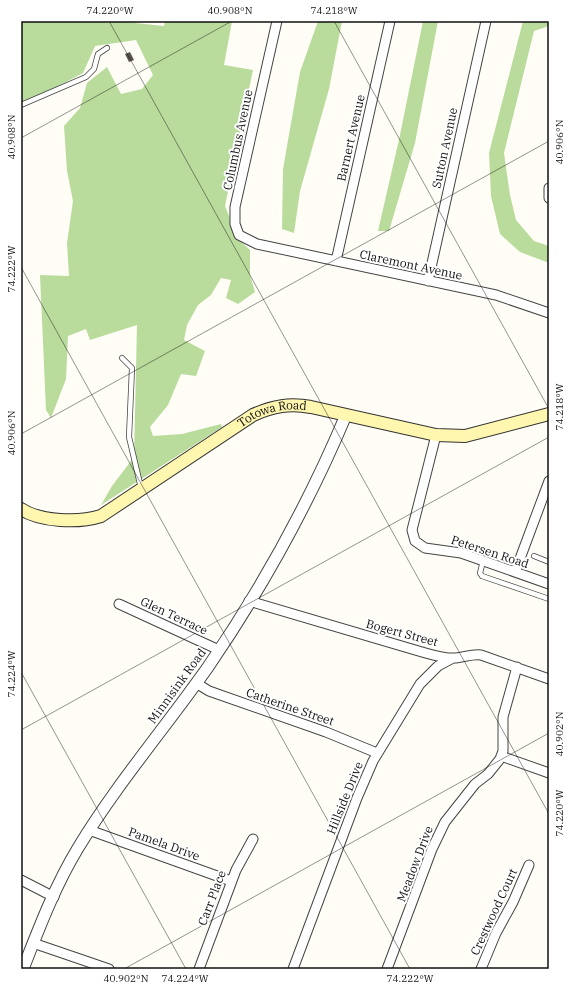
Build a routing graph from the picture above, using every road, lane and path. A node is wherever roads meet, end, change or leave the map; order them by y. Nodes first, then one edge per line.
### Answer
1 (277, 21) edge
2 (390, 21) edge
3 (486, 21) edge
4 (107, 48) dead end
5 (21, 105) edge
6 (549, 188) edge
7 (549, 198) edge
8 (266, 246) joint
9 (336, 261) junction
10 (428, 281) junction
11 (549, 313) edge
12 (122, 358) dead end
13 (549, 414) edge
14 (346, 415) junction
15 (436, 435) junction
16 (549, 481) edge
17 (141, 490) junction
18 (546, 496) edge
19 (21, 509) edge
20 (534, 556) dead end
21 (483, 561) junction
22 (549, 562) edge
23 (515, 572) junction
24 (549, 584) edge
25 (549, 599) edge
26 (249, 601) junction
27 (119, 604) dead end
28 (218, 650) junction
29 (452, 658) junction
30 (517, 667) junction
31 (549, 679) edge
32 (196, 683) junction
33 (377, 753) junction
34 (502, 756) junction
35 (549, 773) edge
36 (89, 830) junction
37 (253, 839) dead end
38 (529, 865) dead end
39 (21, 880) edge
40 (231, 881) junction
41 (54, 896) junction
42 (33, 943) junction
43 (22, 969) edge
44 (109, 969) edge
45 (199, 969) edge
46 (293, 969) edge
47 (387, 969) edge
48 (481, 969) edge

1 - 8 street, Columbus Avenue
2 - 9 street, Barnert Avenue
3 - 10 street, Sutton Avenue
4 - 5 lane
6 - 7 street
8 - 9 street, Claremont Avenue
9 - 10 street, Claremont Avenue
10 - 11 street, Claremont Avenue
12 - 17 lane
13 - 15 main road, Totowa Road
14 - 15 main road, Totowa Road
14 - 17 main road, Totowa Road
14 - 26 street, Minnisink Road
15 - 21 street, Petersen Road
16 - 18 street
17 - 19 main road, Totowa Road
18 - 23 street
20 - 22 lane
21 - 23 street, Petersen Road
21 - 25 lane
23 - 24 street, Petersen Road
26 - 28 street, Minnisink Road
26 - 29 street, Bogert Street
27 - 28 street, Glen Terrace
28 - 32 street, Minnisink Road
29 - 30 street, Bogert Street
29 - 33 street, Hillside Drive
30 - 31 street, Bogert Street
30 - 34 street
32 - 33 street, Catherine Street
32 - 36 street, Minnisink Road
33 - 46 street, Hillside Drive
34 - 35 street
34 - 47 street, Meadow Drive
36 - 40 street, Pamela Drive
36 - 41 street, Minnisink Road
37 - 40 street, Carr Place
38 - 48 street, Crestwood Court
39 - 41 street
40 - 45 street, Carr Place
41 - 42 street, Minnisink Road
42 - 43 street, Minnisink Road
42 - 44 street

